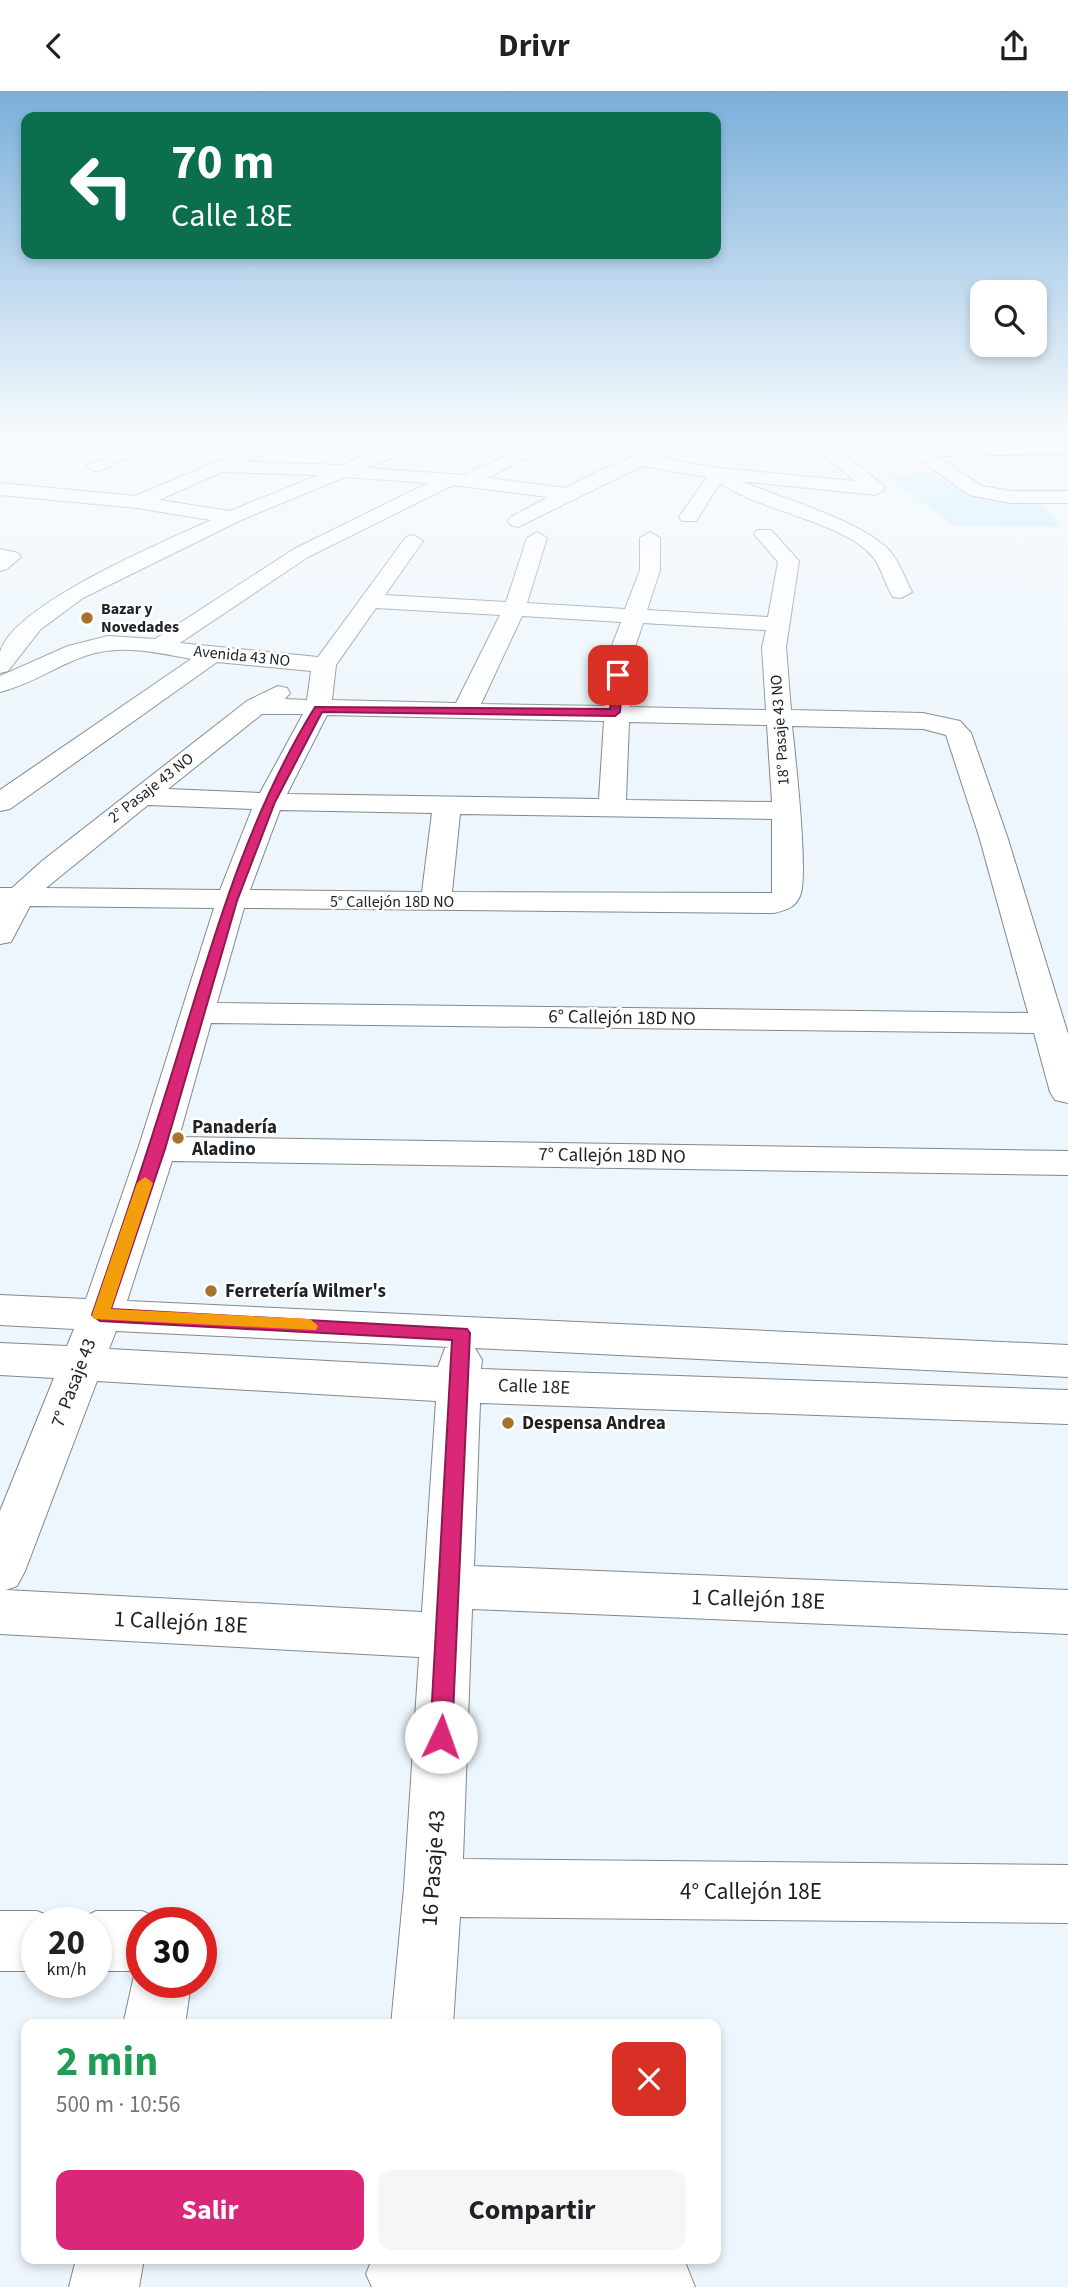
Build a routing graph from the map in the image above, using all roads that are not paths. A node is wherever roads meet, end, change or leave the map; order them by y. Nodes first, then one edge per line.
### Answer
1 (188, 538) edge
2 (331, 538) edge
3 (537, 538) dead end
4 (650, 538) dead end
5 (768, 538) edge
6 (860, 538) edge
7 (413, 541) dead end
8 (0, 555) edge
9 (0, 565) edge
10 (901, 592) dead end
11 (369, 601) junction
12 (515, 608) junction
13 (632, 616) junction
14 (778, 624) junction
15 (161, 645) junction
16 (212, 655) junction
17 (324, 665) junction
18 (0, 666) edge
19 (0, 685) edge
20 (256, 706) junction
21 (318, 709) junction
22 (465, 710) junction
23 (615, 712) junction
24 (780, 717) junction
25 (141, 796) junction
26 (269, 802) junction
27 (0, 803) edge
28 (447, 804) junction
29 (612, 806) junction
30 (786, 811) junction
31 (10, 897) edge
32 (783, 900) joint
33 (231, 901) junction
34 (436, 902) junction
35 (0, 935) edge
36 (197, 1013) junction
37 (1047, 1023) junction
38 (1068, 1092) edge
39 (157, 1149) junction
40 (1068, 1163) edge
41 (0, 1310) edge
42 (100, 1315) junction
43 (461, 1333) junction
44 (0, 1359) edge
45 (1067, 1364) edge
46 (81, 1365) junction
47 (459, 1385) junction
48 (1068, 1407) edge
49 (0, 1571) edge
50 (447, 1611) junction
51 (0, 1612) edge
52 (1068, 1612) edge
53 (433, 1888) junction
54 (1068, 1893) edge
55 (0, 1941) edge
56 (21, 1941) edge
57 (159, 1998) edge
58 (155, 2019) edge
59 (422, 2019) edge
60 (109, 2264) edge
61 (401, 2273) edge
62 (104, 2287) edge
63 (660, 2287) edge

1 - 18 street
2 - 15 street
3 - 12 street
4 - 13 street
5 - 14 street, 18° Pasaje 43 NO
6 - 10 street
7 - 11 street, 7° Pasaje 43
8 - 9 street
11 - 12 street
11 - 17 street, 7° Pasaje 43
12 - 13 street
12 - 22 street
13 - 14 street
13 - 23 street
14 - 24 street, 18° Pasaje 43 NO
15 - 16 street, Avenida 43 NO
15 - 19 street, Avenida 43 NO
16 - 17 street, Avenida 43 NO
16 - 27 street
17 - 20 street, 2° Pasaje 43 NO
17 - 21 street, 7° Pasaje 43
20 - 21 street
20 - 25 street, 2° Pasaje 43 NO
21 - 22 street
21 - 26 street, 7° Pasaje 43
22 - 23 street
23 - 24 street
23 - 29 street
24 - 30 street, 18° Pasaje 43 NO
24 - 37 street
25 - 26 street
25 - 31 street, 2° Pasaje 43 NO
26 - 28 street
26 - 33 street, 7° Pasaje 43
28 - 29 street
28 - 34 street
29 - 30 street
30 - 32 street, 18° Pasaje 43 NO
31 - 33 street, 5° Callejón 18D NO
31 - 35 street, 2° Pasaje 43 NO
32 - 34 street, 5° Callejón 18D NO
33 - 34 street, 5° Callejón 18D NO
33 - 36 street, 7° Pasaje 43
36 - 37 street, 6° Callejón 18D NO
36 - 39 street, 7° Pasaje 43
37 - 38 street
39 - 40 street, 7° Callejón 18D NO
39 - 42 street, 7° Pasaje 43
41 - 42 street
42 - 43 street
42 - 46 street, 7° Pasaje 43
43 - 45 street
43 - 47 street, 16 Pasaje 43
44 - 46 street, Calle 18E
46 - 47 street, Calle 18E
46 - 49 street, 7° Pasaje 43
47 - 48 street, Calle 18E
47 - 50 street, 16 Pasaje 43
50 - 51 street, 1 Callejón 18E
50 - 52 street, 1 Callejón 18E
50 - 53 street, 16 Pasaje 43
53 - 54 street, 4° Callejón 18E
53 - 59 street, 16 Pasaje 43
55 - 56 street
57 - 58 street
60 - 62 street
61 - 63 street

